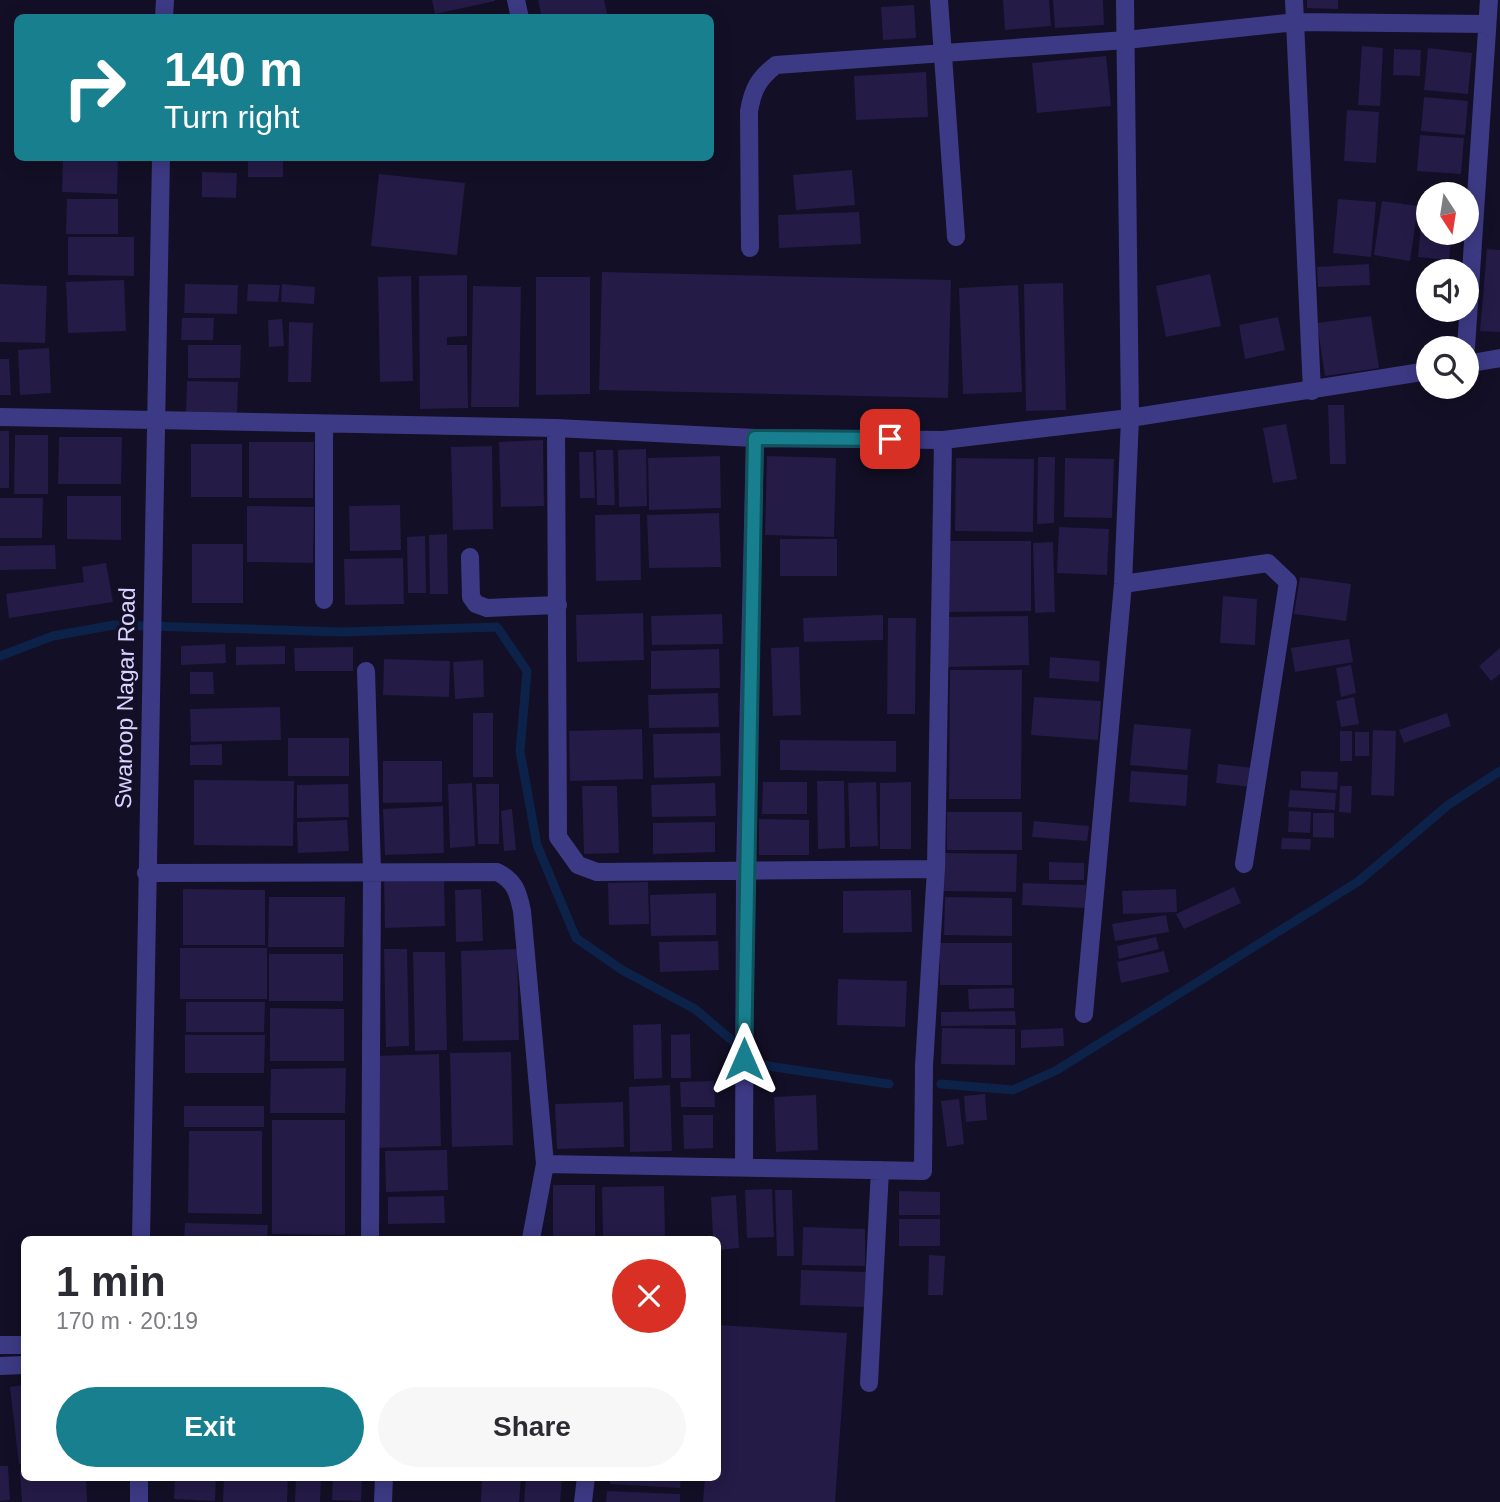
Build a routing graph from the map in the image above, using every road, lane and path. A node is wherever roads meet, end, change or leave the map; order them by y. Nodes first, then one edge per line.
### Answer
1 (939, 0) edge
2 (1125, 0) edge
3 (1294, 0) edge
4 (1489, 0) edge
5 (1296, 22) junction
6 (1487, 24) junction
7 (1126, 40) junction
8 (944, 53) junction
9 (161, 161) edge
10 (956, 237) dead end
11 (750, 248) dead end
12 (1467, 336) edge
13 (1500, 358) edge
14 (1479, 362) edge
15 (1416, 373) edge
16 (1312, 391) junction
17 (0, 417) edge
18 (1130, 418) junction
19 (156, 421) junction
20 (324, 424) junction
21 (556, 428) junction
22 (755, 438) junction
23 (943, 440) junction
24 (470, 557) dead end
25 (1123, 584) junction
26 (324, 600) dead end
27 (558, 605) junction
28 (366, 671) dead end
29 (1244, 864) dead end
30 (936, 869) junction
31 (745, 870) junction
32 (372, 872) junction
33 (146, 873) junction
34 (1084, 1014) dead end
35 (545, 1164) junction
36 (744, 1167) junction
37 (880, 1170) junction
38 (141, 1236) edge
39 (370, 1236) edge
40 (532, 1236) edge
41 (0, 1345) edge
42 (21, 1345) edge
43 (0, 1366) edge
44 (21, 1366) edge
45 (869, 1383) dead end
46 (139, 1481) edge
47 (384, 1481) edge
48 (586, 1481) edge
49 (139, 1502) edge
50 (383, 1502) edge
51 (583, 1502) edge

1 - 8 street
2 - 7 street
3 - 5 street
4 - 6 street
5 - 6 street
5 - 7 street
5 - 16 street
6 - 12 street
7 - 8 street
7 - 18 street
8 - 10 street
8 - 11 street
9 - 19 street, Swaroop Nagar Road
13 - 14 street
15 - 16 street
16 - 18 street
17 - 19 street
18 - 23 street
18 - 25 street
19 - 20 street
19 - 33 street, Swaroop Nagar Road
20 - 21 street
20 - 26 street
21 - 22 street
21 - 27 street
22 - 23 street
22 - 31 street
23 - 30 street
24 - 27 street
25 - 29 street
25 - 34 street
27 - 31 street
28 - 32 street
30 - 31 street
30 - 37 street
31 - 36 street
32 - 33 street
32 - 35 street
32 - 39 street
33 - 38 street, Swaroop Nagar Road
35 - 36 street
35 - 40 street
36 - 37 street
37 - 45 street
41 - 42 street
43 - 44 street
46 - 49 street
47 - 50 street
48 - 51 street

